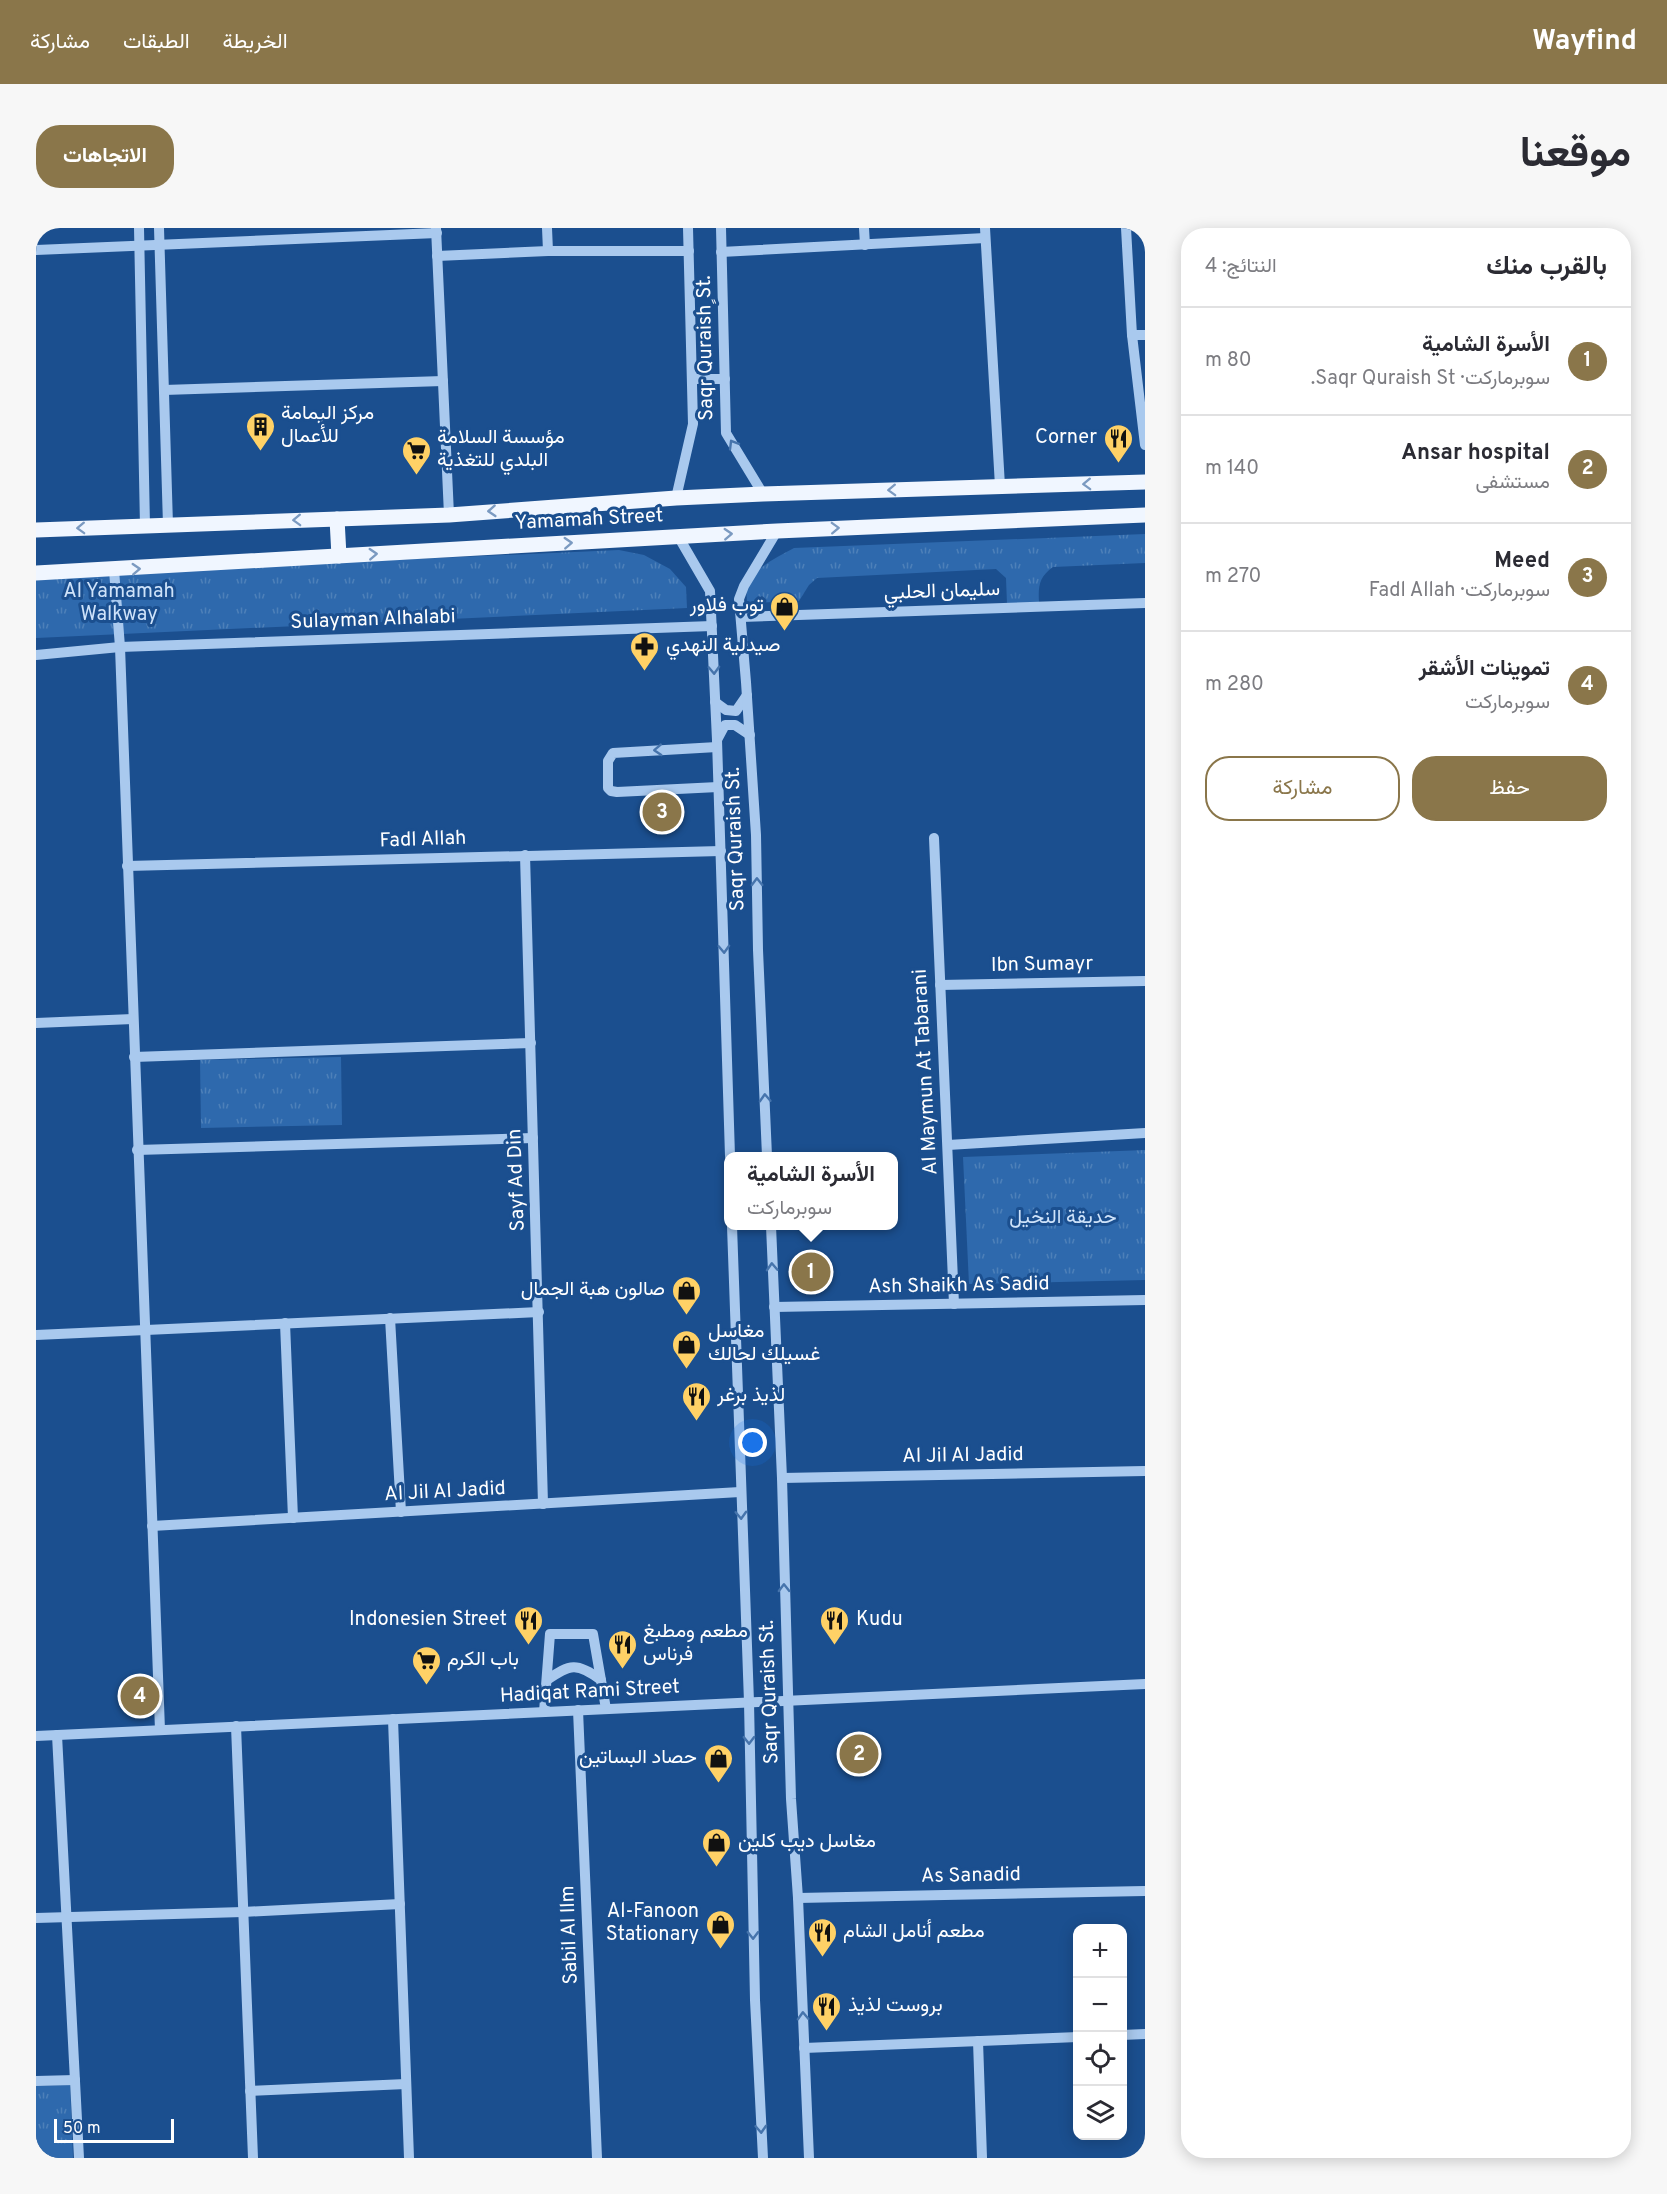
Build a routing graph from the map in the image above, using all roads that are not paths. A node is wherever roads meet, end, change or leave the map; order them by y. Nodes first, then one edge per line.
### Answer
1 (139, 228) edge
2 (159, 228) edge
3 (547, 228) edge
4 (688, 228) edge
5 (721, 228) edge
6 (864, 228) edge
7 (1126, 228) edge
8 (436, 231) edge
9 (342, 233) edge
10 (985, 233) edge
11 (159, 244) junction
12 (140, 245) junction
13 (865, 245) junction
14 (36, 250) edge
15 (548, 251) junction
16 (689, 251) junction
17 (721, 252) junction
18 (438, 256) junction
19 (1132, 335) junction
20 (1145, 335) edge
21 (694, 379) junction
22 (725, 379) junction
23 (443, 381) junction
24 (164, 390) junction
25 (1145, 445) edge
26 (1145, 482) edge
27 (1000, 486) junction
28 (763, 494) junction
29 (676, 498) junction
30 (449, 515) junction
31 (1145, 515) edge
32 (337, 519) junction
33 (168, 525) junction
34 (145, 526) junction
35 (36, 530) edge
36 (777, 531) junction
37 (678, 536) junction
38 (339, 556) junction
39 (114, 570) junction
40 (36, 573) edge
41 (1145, 603) edge
42 (741, 617) junction
43 (712, 626) junction
44 (120, 646) junction
45 (36, 655) edge
46 (747, 695) junction
47 (715, 702) junction
48 (750, 735) junction
49 (717, 743) junction
50 (718, 787) junction
51 (934, 838) dead end
52 (721, 851) junction
53 (525, 855) junction
54 (127, 866) junction
55 (1145, 981) edge
56 (940, 985) junction
57 (133, 1019) junction
58 (36, 1023) edge
59 (531, 1043) junction
60 (134, 1057) junction
61 (1145, 1133) edge
62 (533, 1138) junction
63 (948, 1144) junction
64 (137, 1150) junction
65 (730, 1152) edge
66 (768, 1152) edge
67 (732, 1230) edge
68 (771, 1230) edge
69 (1145, 1300) edge
70 (954, 1304) junction
71 (774, 1307) junction
72 (538, 1312) junction
73 (390, 1318) junction
74 (285, 1323) junction
75 (144, 1330) junction
76 (36, 1335) edge
77 (1145, 1471) edge
78 (782, 1478) junction
79 (740, 1492) junction
80 (543, 1504) junction
81 (401, 1512) junction
82 (292, 1518) junction
83 (152, 1526) junction
84 (547, 1680) junction
85 (601, 1680) junction
86 (1145, 1684) edge
87 (787, 1701) junction
88 (748, 1702) junction
89 (606, 1709) junction
90 (578, 1710) junction
91 (544, 1712) junction
92 (393, 1719) junction
93 (236, 1726) junction
94 (160, 1730) junction
95 (57, 1735) junction
96 (36, 1736) edge
97 (1145, 1891) edge
98 (798, 1898) junction
99 (400, 1904) junction
100 (243, 1912) junction
101 (67, 1917) junction
102 (36, 1918) edge
103 (1145, 2034) edge
104 (1127, 2035) edge
105 (1073, 2037) edge
106 (978, 2041) junction
107 (804, 2048) junction
108 (75, 2080) junction
109 (36, 2081) edge
110 (406, 2084) junction
111 (250, 2091) junction
112 (79, 2158) edge
113 (253, 2158) edge
114 (409, 2158) edge
115 (597, 2158) edge
116 (763, 2158) edge
117 (809, 2158) edge
118 (982, 2158) edge

1 - 12 street
2 - 11 street
3 - 15 street
4 - 16 street, Saqr Quraish ٍSt.
5 - 17 street, Saqr Quraish ٍSt.
6 - 13 street
7 - 19 street
8 - 9 street
8 - 18 street
9 - 11 street
10 - 13 street
10 - 27 street
11 - 12 street
11 - 24 street
12 - 14 street
12 - 34 street
13 - 17 street
15 - 16 street
15 - 18 street
16 - 21 street, Saqr Quraish ٍSt.
17 - 22 street, Saqr Quraish ٍSt.
18 - 23 street
19 - 20 street
19 - 25 street
21 - 22 street
21 - 29 street, Saqr Quraish ٍSt.
28 -> 22 street, Saqr Quraish ٍSt.
23 - 24 street
23 - 30 street
24 - 33 street
26 -> 27 main road, Yamamah Street
27 -> 28 main road, Yamamah Street
28 - 29 main road, Yamamah Street
29 -> 30 main road, Yamamah Street
30 - 32 main road, Yamamah Street
36 -> 31 main road, Yamamah Street
32 -> 33 main road, Yamamah Street
32 - 38 main road
33 - 34 main road, Yamamah Street
34 -> 35 main road, Yamamah Street
37 -> 36 main road, Yamamah Street
36 - 42 street, Saqr Quraish St.
38 -> 37 main road, Yamamah Street
37 - 43 street, Saqr Quraish St.
39 -> 38 main road, Yamamah Street
39 - 40 main road, Yamamah Street
39 - 44 street
41 - 42 street, سليمان الحلبي
42 - 46 street, Saqr Quraish St.
43 - 44 street, Sulayman Alhalabi
43 -> 47 street, Saqr Quraish St.
44 - 45 street, Sulayman Alhalabi
44 - 54 street
46 - 47 street
46 - 48 street, Saqr Quraish St.
47 - 49 street, Saqr Quraish St.
48 - 49 street
66 -> 48 street, Saqr Quraish St.
49 - 50 street, Saqr Quraish St.
49 -> 50 street
50 - 52 street, Saqr Quraish St.
51 - 56 street, Al Maymun At Tabarani
52 - 53 street, Fadl Allah
52 -> 65 street, Saqr Quraish St.
53 - 54 street, Fadl Allah
53 - 59 street, Sayf Ad Din
54 - 57 street
55 - 56 street, Ibn Sumayr
56 - 63 street, Al Maymun At Tabarani
57 - 58 street
57 - 60 street
59 - 60 street
59 - 62 street, Sayf Ad Din
60 - 64 street
61 - 63 street
62 - 64 street
62 - 72 street, Sayf Ad Din
63 - 70 street, Al Maymun At Tabarani
64 - 75 street
67 - 79 street, Saqr Quraish St.
71 -> 68 street, Saqr Quraish St.
69 - 70 street, Ash Shaikh As Sadid
70 - 71 street, Ash Shaikh As Sadid
71 - 78 street, Saqr Quraish St.
72 - 73 street
72 - 80 street, Sayf Ad Din
73 - 74 street
73 - 81 street
74 - 75 street
74 - 82 street
75 - 76 street
75 - 83 street
77 - 78 street, Al Jil Al Jadid
87 -> 78 street, Saqr Quraish St.
79 - 80 street, Al Jil Al Jadid
79 -> 88 street, Saqr Quraish St.
80 - 81 street, Al Jil Al Jadid
81 - 82 street, Al Jil Al Jadid
82 - 83 street, Al Jil Al Jadid
83 - 94 street
84 - 85 street
84 - 85 street
84 - 91 street
85 - 89 street
86 - 87 street, Hadiqat Rami Street
87 - 88 street, Hadiqat Rami Street
87 - 98 street, Saqr Quraish St.
88 - 89 street, Hadiqat Rami Street
88 -> 116 street, Saqr Quraish St.
89 - 90 street, Hadiqat Rami Street
90 - 91 street, Hadiqat Rami Street
90 - 115 street, Sabil Al llm
91 - 92 street, Hadiqat Rami Street
92 - 93 street, Hadiqat Rami Street
92 - 99 street
93 - 94 street, Hadiqat Rami Street
93 - 100 street
94 - 95 street, Hadiqat Rami Street
95 - 96 street, Hadiqat Rami Street
95 - 101 street
97 - 98 street, As Sanadid
107 -> 98 street, Saqr Quraish St.
99 - 100 street
99 - 110 street
100 - 101 street
100 - 111 street
101 - 102 street
101 - 108 street
103 - 104 street
105 - 106 street
106 - 107 street
106 - 118 street
107 - 117 street, Saqr Quraish St.
108 - 109 street
108 - 112 street
110 - 111 street
110 - 114 street
111 - 113 street

